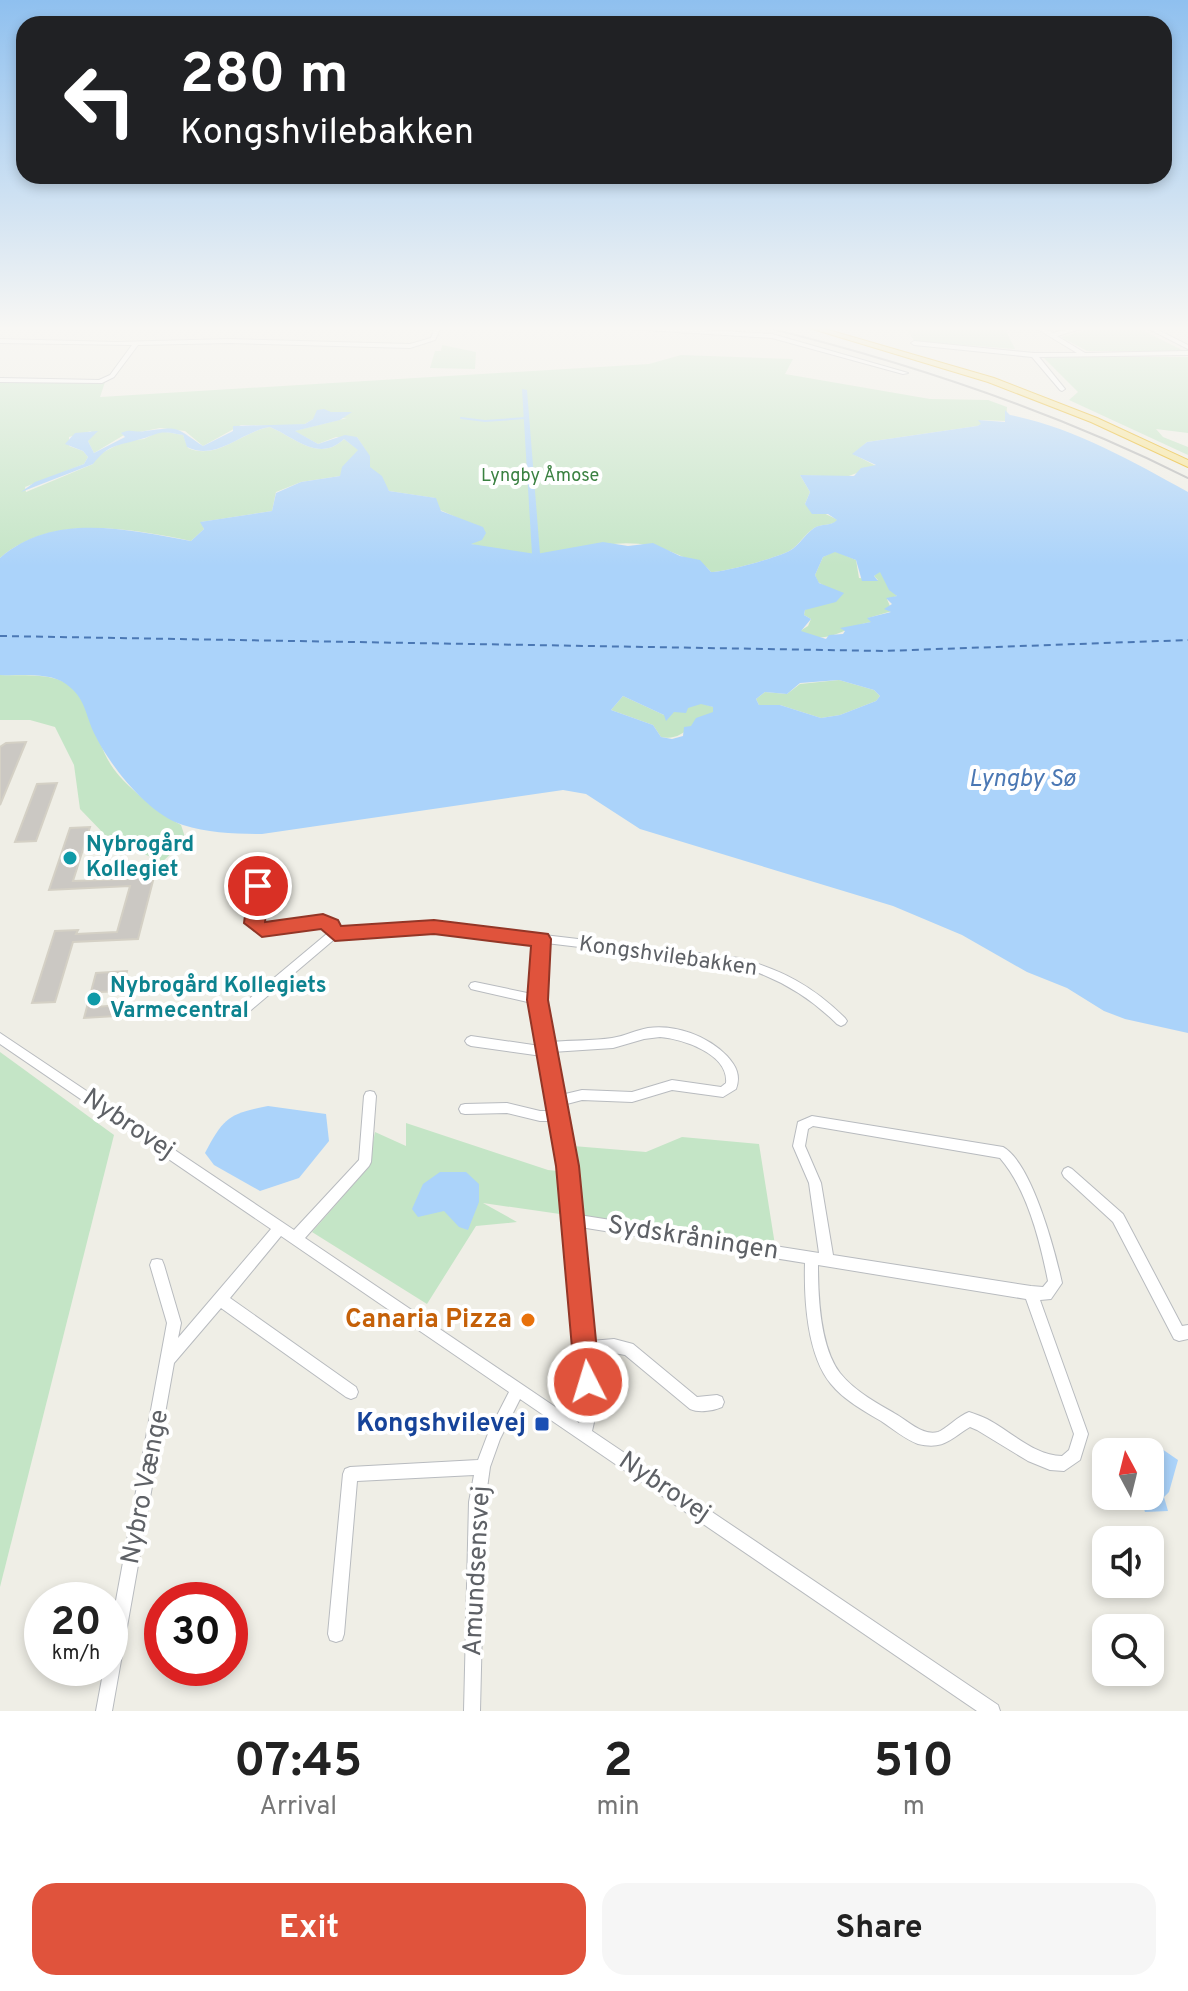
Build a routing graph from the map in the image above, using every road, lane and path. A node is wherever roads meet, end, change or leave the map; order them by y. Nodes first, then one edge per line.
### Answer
1 (1060, 407) edge
2 (1074, 407) edge
3 (1188, 461) edge
4 (258, 886) dead end
5 (335, 933) junction
6 (541, 939) junction
7 (475, 986) dead end
8 (537, 1000) junction
9 (247, 1007) dead end
10 (841, 1021) dead end
11 (0, 1038) edge
12 (471, 1041) dead end
13 (545, 1050) junction
14 (370, 1096) dead end
15 (465, 1109) dead end
16 (556, 1109) junction
17 (1068, 1173) dead end
18 (573, 1220) junction
19 (280, 1228) junction
20 (295, 1239) junction
21 (820, 1259) junction
22 (157, 1265) dead end
23 (1031, 1293) junction
24 (220, 1299) junction
25 (1188, 1332) edge
26 (585, 1349) junction
27 (170, 1358) junction
28 (517, 1391) junction
29 (351, 1392) dead end
30 (717, 1402) dead end
31 (584, 1434) junction
32 (483, 1467) junction
33 (336, 1634) dead end
34 (104, 1711) edge
35 (472, 1711) edge
36 (992, 1711) edge

1 - 3 highway
2 - 3 highway
4 - 5 street, Kongshvilebakken
5 - 6 street, Kongshvilebakken
5 - 9 street
6 - 8 street
6 - 10 street, Kongshvilebakken
7 - 8 street
8 - 13 street
11 - 19 street, Nybrovej
12 - 13 street
13 - 16 street
13 - 16 street
14 - 20 street
15 - 16 street
16 - 18 street
17 - 25 street
18 - 21 street, Sydskråningen
18 - 26 street
19 - 20 street, Nybrovej
19 - 24 street, Nybro Vænge
20 - 28 street, Nybrovej
21 - 23 street, Sydskråningen
21 - 23 street
21 - 23 street
22 - 27 street, Nybro Vænge
24 - 27 street, Nybro Vænge
24 - 29 street
26 - 30 street
26 - 31 street
27 - 34 street, Nybro Vænge
28 - 31 street, Nybrovej
28 - 32 street, Amundsensvej
31 - 36 street, Nybrovej
32 - 33 street
32 - 35 street, Amundsensvej

